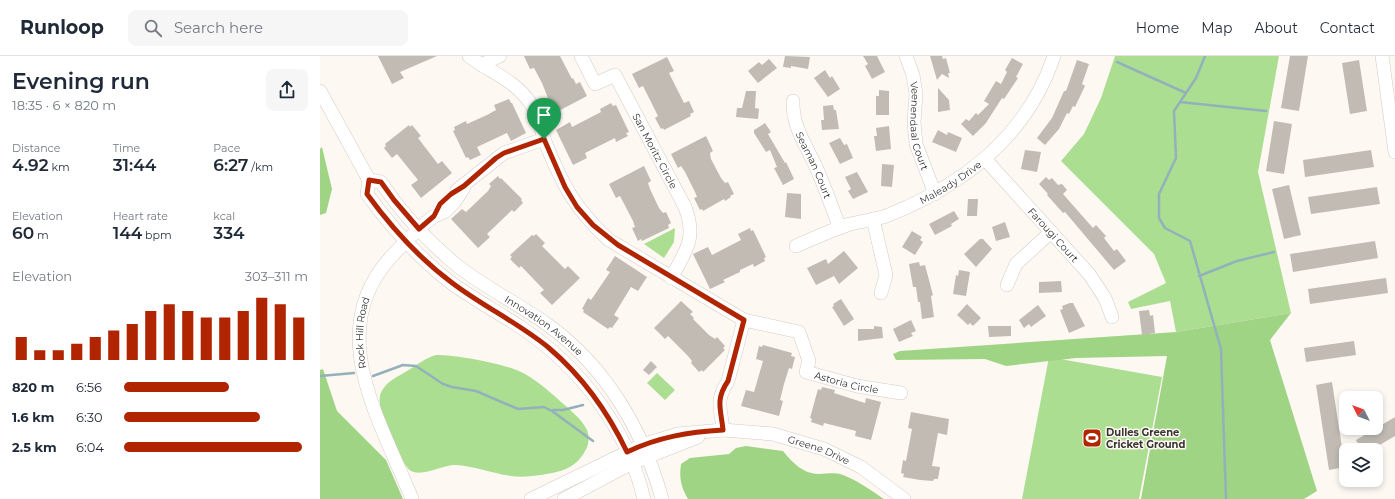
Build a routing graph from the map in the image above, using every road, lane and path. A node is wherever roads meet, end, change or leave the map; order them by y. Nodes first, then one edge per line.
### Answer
1 (469, 56) edge
2 (500, 56) edge
3 (581, 56) edge
4 (906, 56) edge
5 (1054, 56) edge
6 (1382, 56) edge
7 (481, 65) junction
8 (320, 91) edge
9 (793, 101) dead end
10 (544, 139) junction
11 (1395, 152) edge
12 (985, 159) junction
13 (369, 180) junction
14 (935, 194) junction
15 (873, 219) junction
16 (840, 228) junction
17 (419, 229) junction
18 (1051, 232) junction
19 (405, 241) junction
20 (796, 246) dead end
21 (671, 278) junction
22 (1007, 285) dead end
23 (881, 293) dead end
24 (1112, 317) dead end
25 (744, 320) junction
26 (901, 393) dead end
27 (723, 430) junction
28 (645, 451) junction
29 (630, 457) junction
30 (412, 499) edge
31 (531, 499) edge
32 (564, 499) edge
33 (644, 499) edge
34 (662, 499) edge
35 (904, 499) edge

1 - 7 street, Astoria Circle
2 - 7 street
3 - 21 street, San Moritz Circle
4 - 14 street, Veenendaal Court
5 - 12 street, Maleady Drive
6 - 11 street
7 - 10 street, Astoria Circle
8 - 13 street
9 - 16 street, Seaman Court
10 - 17 street, Rock Hill Road
10 - 21 street, Astoria Circle
12 - 14 street, Maleady Drive
12 - 18 street, Farougi Court
13 - 17 street
13 - 19 street
14 - 15 street, Maleady Drive
15 - 16 street, Maleady Drive
15 - 23 street
16 - 20 street, Maleady Drive
17 - 19 street, Rock Hill Road
17 - 28 street, Innovation Avenue
18 - 22 street
18 - 24 street, Farougi Court
19 - 29 street, Innovation Avenue
19 - 30 street, Rock Hill Road
21 - 25 street, Astoria Circle
25 - 26 street, Astoria Circle
25 - 27 street
27 - 28 street, Greene Drive
27 - 35 street, Greene Drive
28 - 29 street
28 - 34 street, Innovation Avenue
29 - 31 street
29 - 32 street
29 - 33 street, Innovation Avenue

